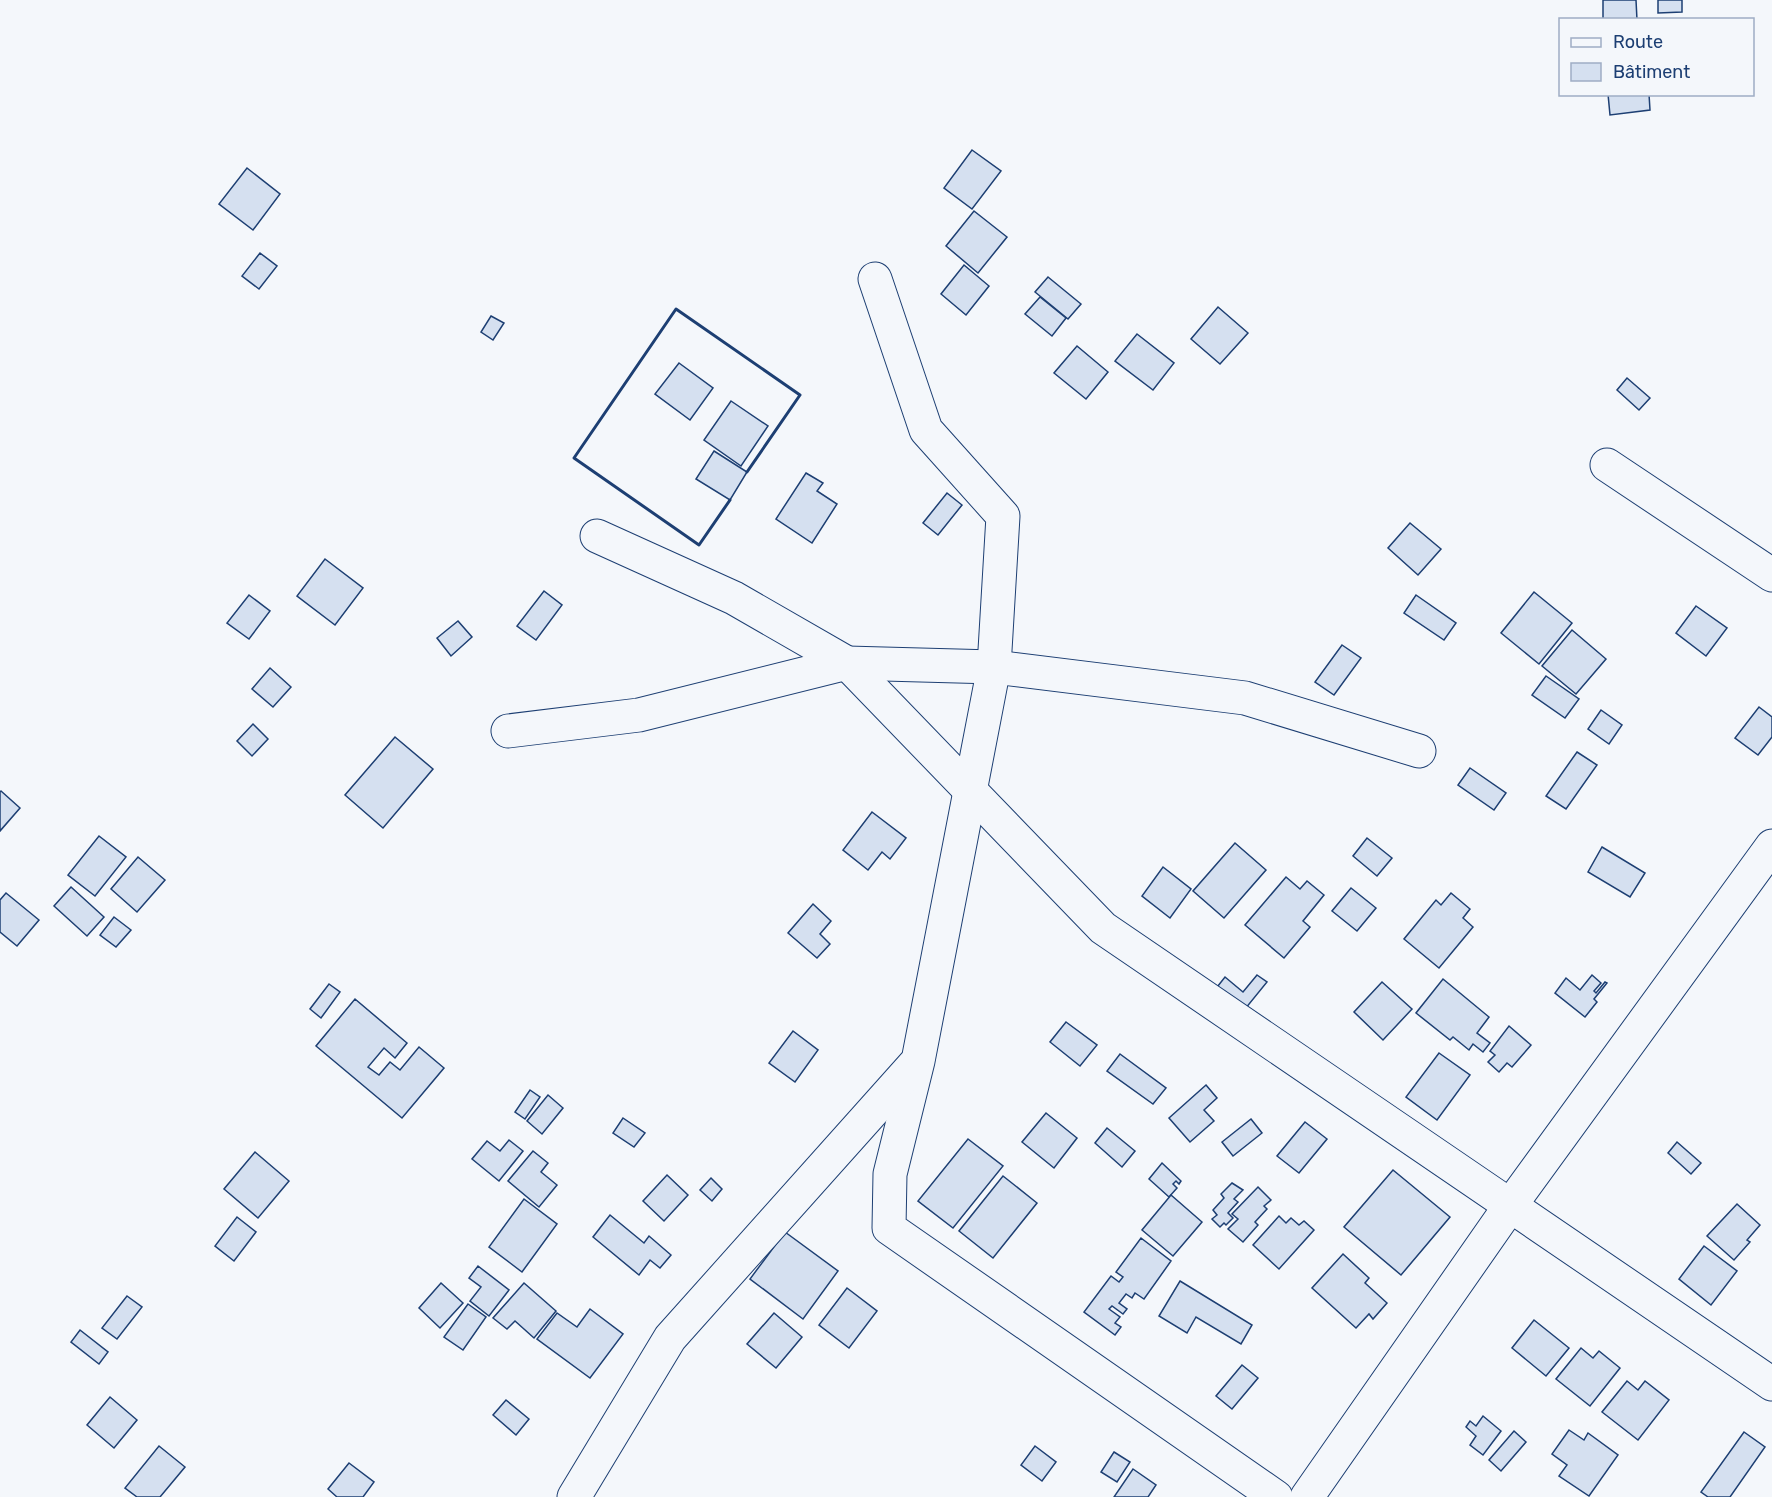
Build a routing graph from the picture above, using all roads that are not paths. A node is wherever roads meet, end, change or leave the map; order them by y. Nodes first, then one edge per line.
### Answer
1 (875, 279) dead end
2 (1607, 465) dead end
3 (597, 536) dead end
4 (1772, 575) edge
5 (847, 663) junction
6 (994, 667) junction
7 (508, 731) dead end
8 (1419, 751) dead end
9 (971, 791) junction
10 (1772, 846) edge
11 (918, 1061) junction
12 (1510, 1206) junction
13 (1772, 1384) edge
14 (574, 1497) edge
15 (1276, 1497) edge
16 (1308, 1497) edge

1 - 6 street
2 - 4 street
3 - 5 street
5 - 6 street
5 - 7 street
5 - 9 street
6 - 8 street
6 - 9 street
9 - 11 street
9 - 12 street
10 - 12 street
11 - 14 street
11 - 15 street
12 - 13 street
12 - 16 street

